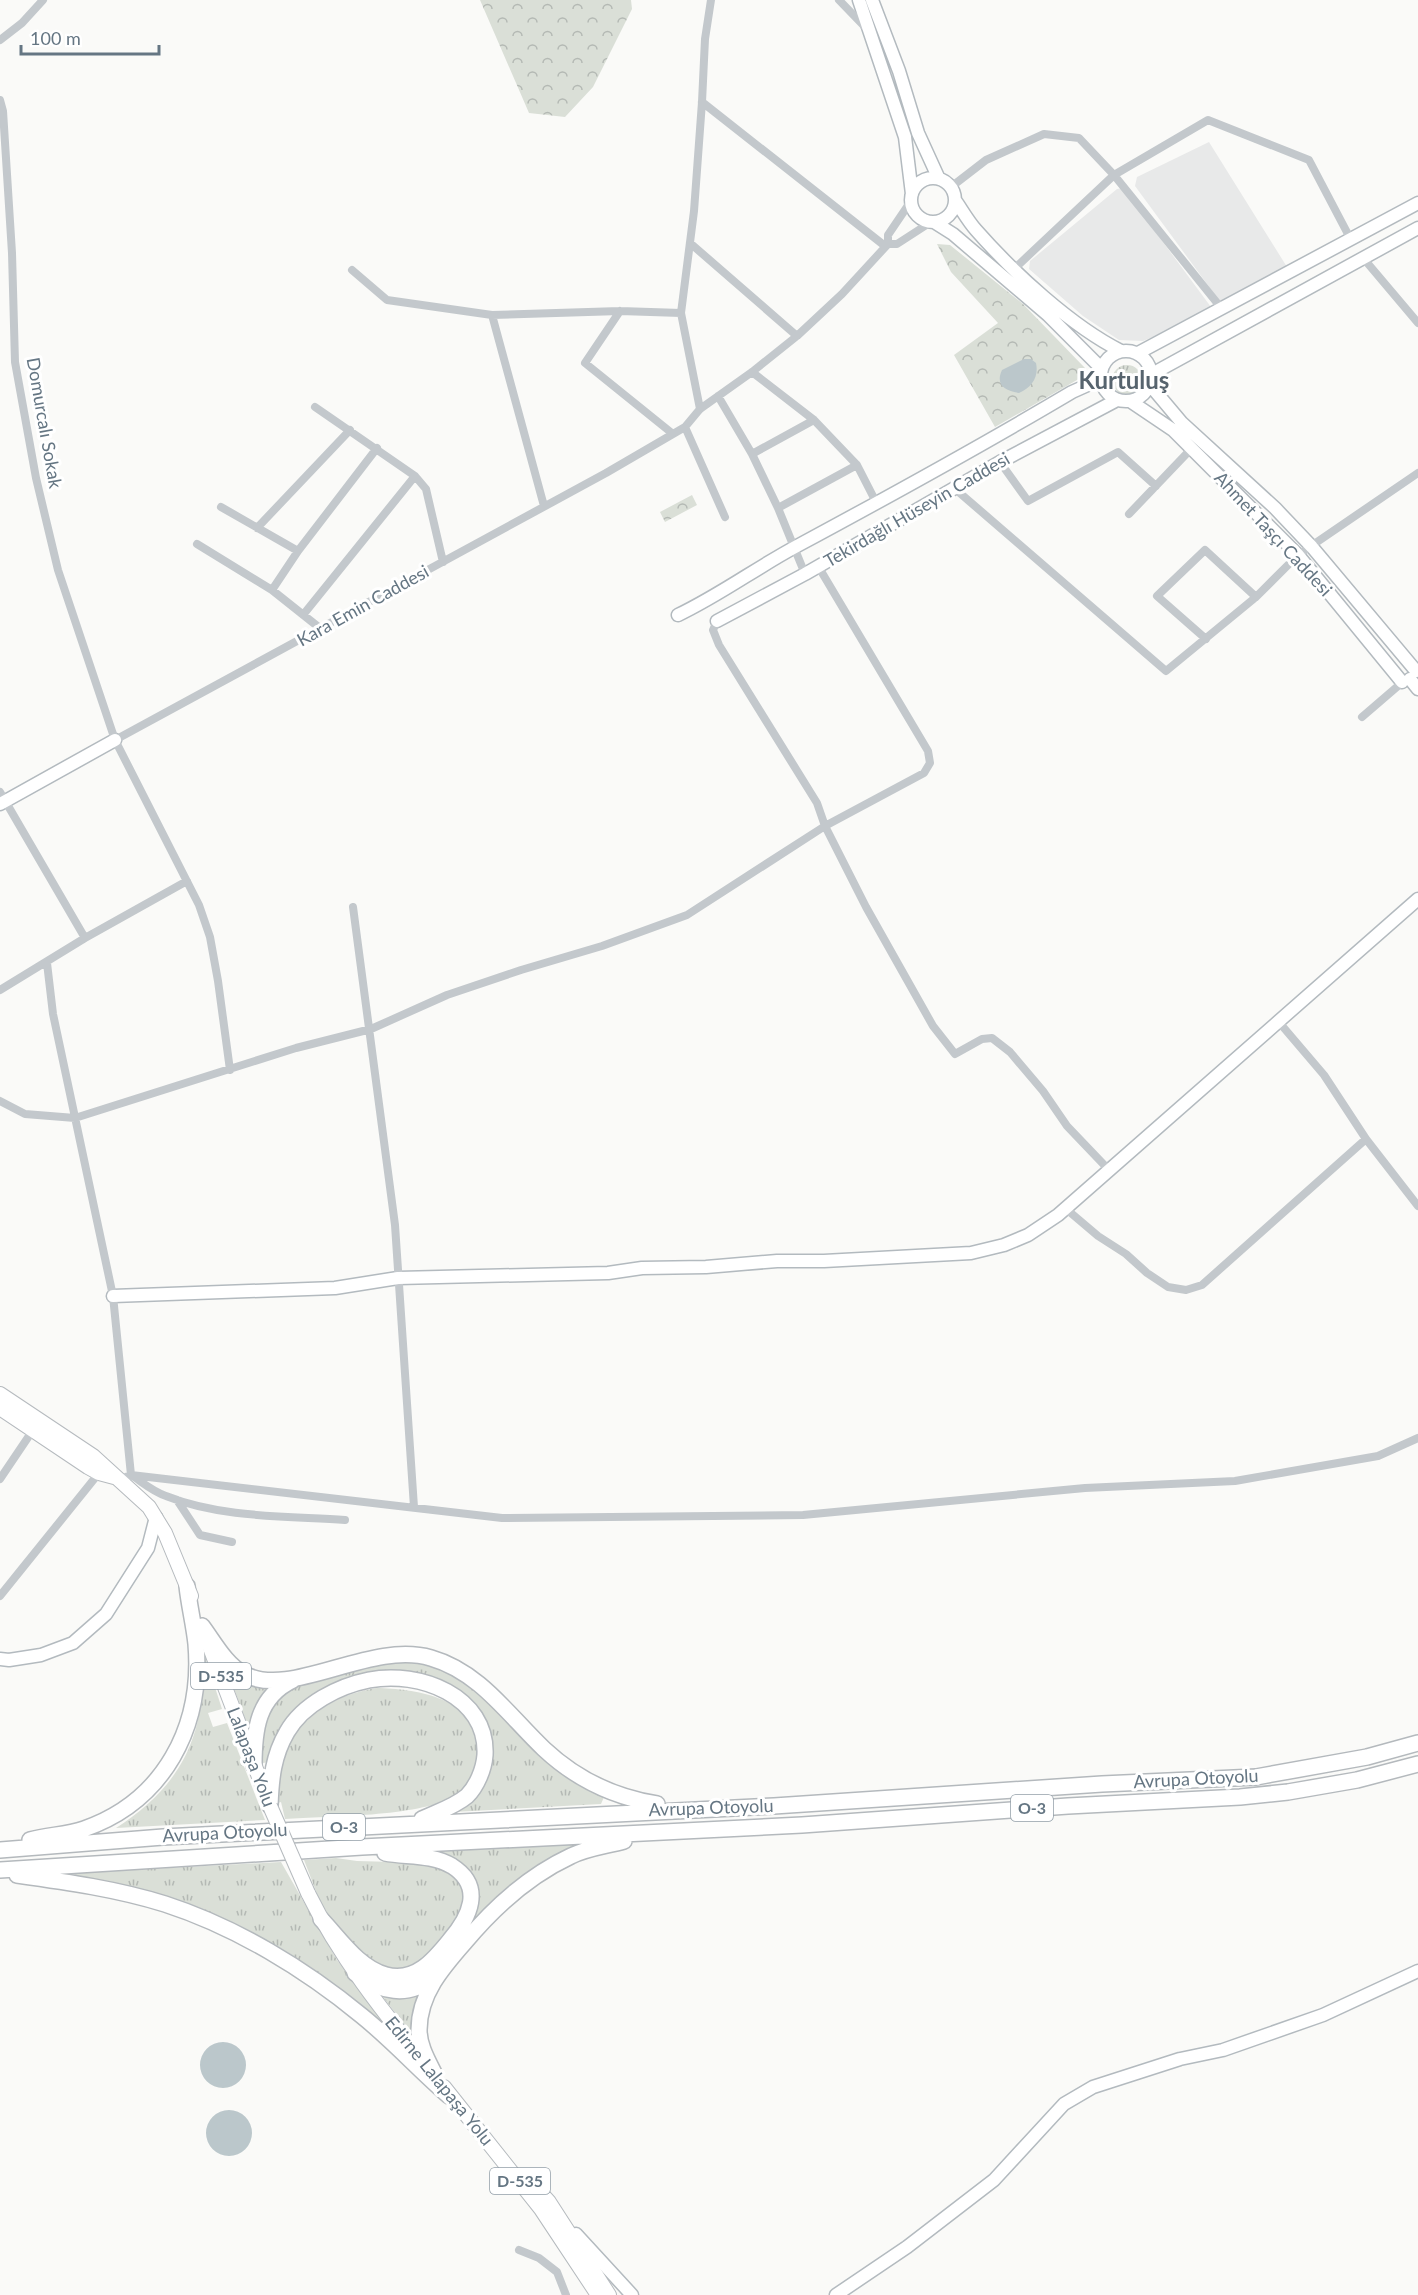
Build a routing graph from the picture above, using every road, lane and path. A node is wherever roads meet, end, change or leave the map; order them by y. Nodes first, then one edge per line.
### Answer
1 (43, 0) edge
2 (711, 0) edge
3 (839, 0) edge
4 (859, 0) edge
5 (872, 0) edge
6 (870, 32) junction
7 (0, 40) edge
8 (0, 100) edge
9 (702, 102) junction
10 (1114, 175) junction
11 (939, 179) junction
12 (951, 187) junction
13 (911, 197) junction
14 (955, 200) junction
15 (1418, 203) edge
16 (933, 222) junction
17 (1418, 228) edge
18 (1350, 238) junction
19 (690, 243) junction
20 (887, 245) junction
21 (1364, 259) junction
22 (1014, 269) junction
23 (352, 270) dead end
24 (1222, 309) junction
25 (620, 311) junction
26 (681, 313) junction
27 (492, 315) junction
28 (1418, 323) edge
29 (797, 336) junction
30 (1121, 351) junction
31 (1138, 353) junction
32 (752, 372) junction
33 (1101, 374) junction
34 (1151, 380) junction
35 (718, 396) junction
36 (1117, 400) junction
37 (1130, 401) junction
38 (315, 406) dead end
39 (700, 409) junction
40 (814, 420) junction
41 (685, 427) junction
42 (350, 430) junction
43 (673, 434) junction
44 (377, 448) junction
45 (1192, 448) junction
46 (752, 454) junction
47 (1000, 462) junction
48 (857, 465) junction
49 (1418, 473) edge
50 (415, 476) junction
51 (1156, 486) junction
52 (954, 488) junction
53 (877, 504) junction
54 (544, 506) junction
55 (221, 507) dead end
56 (778, 508) junction
57 (1129, 514) dead end
58 (725, 517) dead end
59 (257, 528) junction
60 (197, 544) dead end
61 (794, 547) junction
62 (1312, 547) junction
63 (298, 551) junction
64 (1299, 555) junction
65 (442, 562) junction
66 (818, 566) junction
67 (805, 574) junction
68 (272, 590) junction
69 (1256, 597) junction
70 (303, 615) junction
71 (678, 615) dead end
72 (717, 621) joint
73 (321, 629) junction
74 (1206, 639) junction
75 (1413, 678) edge
76 (1362, 717) dead end
77 (115, 740) junction
78 (2, 799) edge
79 (825, 826) junction
80 (187, 881) junction
81 (1418, 899) edge
82 (353, 907) dead end
83 (85, 938) junction
84 (48, 963) junction
85 (0, 990) edge
86 (1278, 1021) junction
87 (371, 1029) junction
88 (230, 1070) junction
89 (0, 1101) edge
90 (75, 1118) junction
91 (1366, 1139) junction
92 (1109, 1170) junction
93 (1418, 1206) edge
94 (1065, 1208) junction
95 (398, 1278) junction
96 (112, 1296) junction
97 (0, 1394) edge
98 (0, 1408) edge
99 (33, 1430) junction
100 (1418, 1438) edge
101 (99, 1473) junction
102 (121, 1477) junction
103 (0, 1479) edge
104 (177, 1500) junction
105 (414, 1507) junction
106 (156, 1517) junction
107 (345, 1520) dead end
108 (232, 1542) dead end
109 (187, 1586) junction
110 (0, 1596) edge
111 (202, 1626) junction
112 (0, 1659) edge
113 (301, 1677) junction
114 (1418, 1743) edge
115 (1418, 1764) edge
116 (254, 1766) junction
117 (270, 1806) junction
118 (689, 1809) junction
119 (413, 1823) junction
120 (644, 1834) junction
121 (362, 1847) junction
122 (0, 1849) edge
123 (0, 1870) edge
124 (308, 1893) joint
125 (321, 1919) junction
126 (1418, 1971) edge
127 (355, 1973) junction
128 (439, 1973) junction
129 (434, 2073) junction
130 (449, 2096) junction
131 (549, 2202) junction
132 (519, 2250) dead end
133 (566, 2295) edge
134 (598, 2295) edge
135 (609, 2295) edge
136 (632, 2295) edge
137 (836, 2295) edge

1 - 7 street
2 - 9 street
3 - 6 street
4 - 6 main road
5 - 11 main road
6 - 13 main road
8 - 77 street, Domurcalı Sokak
9 - 19 street
9 - 20 street
10 - 12 street
10 - 18 street
10 - 22 street
10 - 24 street
11 - 12 main road
11 - 13 main road
12 - 14 main road
13 - 16 main road
13 - 20 street
14 - 16 main road
14 - 22 main road
15 - 18 main road
16 - 20 street
16 - 33 main road
17 - 21 main road
18 - 24 main road
19 - 26 street
19 - 29 street
20 - 29 street, Kara Emin Caddesi
21 - 28 street
21 - 34 main road
22 - 30 main road
23 - 27 street
24 - 31 main road
25 - 26 street
25 - 27 street
25 - 43 street
26 - 39 street
27 - 54 street
29 - 32 street, Kara Emin Caddesi
30 - 31 main road
30 - 33 main road
31 - 34 main road
32 - 35 street, Kara Emin Caddesi
32 - 40 street
33 - 36 main road
33 - 53 main road
34 - 37 main road
34 - 62 main road, Ahmet Taşçı Caddesi
35 - 39 street, Kara Emin Caddesi
35 - 46 street
36 - 37 main road
36 - 47 main road, Tekirdağlı Hüseyin Caddesi
37 - 45 main road, Ahmet Taşçı Caddesi
38 - 42 street
39 - 41 street, Kara Emin Caddesi
40 - 46 street
40 - 48 street
41 - 43 street, Kara Emin Caddesi
41 - 58 street
42 - 44 street
42 - 59 street
43 - 54 street, Kara Emin Caddesi
44 - 50 street
44 - 63 street
45 - 51 street
45 - 64 main road, Ahmet Taşçı Caddesi
46 - 56 street
47 - 51 street
47 - 52 main road, Tekirdağlı Hüseyin Caddesi
48 - 53 street
48 - 56 street
49 - 62 street
50 - 65 street
50 - 70 street
51 - 57 street
52 - 66 main road, Tekirdağlı Hüseyin Caddesi
52 - 74 street
53 - 61 main road
54 - 65 street, Kara Emin Caddesi
55 - 59 street
56 - 61 street
59 - 63 street
60 - 68 street
61 - 67 street
61 - 71 main road
62 - 64 street
62 - 75 main road, Ahmet Taşçı Caddesi
63 - 68 street
64 - 69 street
64 - 75 main road, Ahmet Taşçı Caddesi
65 - 73 street, Kara Emin Caddesi
66 - 67 main road, Tekirdağlı Hüseyin Caddesi
66 - 79 street
67 - 72 main road, Tekirdağlı Hüseyin Caddesi
68 - 70 street
69 - 74 street
69 - 74 street
70 - 73 street
72 - 79 street
73 - 77 street, Kara Emin Caddesi
75 - 76 street
77 - 78 main road, Kara Emin Caddesi
77 - 80 street, Domurcalı Sokak
78 - 83 street
79 - 87 street
79 - 92 street
80 - 83 street
80 - 88 street, Domurcalı Sokak
81 - 86 main road
82 - 87 street
83 - 84 street
84 - 85 street
84 - 90 street
86 - 91 street
86 - 92 main road
87 - 88 street
87 - 95 street
88 - 90 street
89 - 90 street
90 - 96 street
91 - 93 street
91 - 94 street
92 - 94 main road
94 - 95 main road
95 - 96 main road
95 - 105 street
96 - 102 street
97 - 102 main road, D-535
98 - 99 main road, D-535
99 - 101 main road, D-535
99 - 103 street
100 - 105 street
101 - 102 main road, D-535
101 - 110 street
102 - 104 street
102 - 105 street
102 - 106 main road, D-535
104 - 107 street
104 - 108 street
106 - 109 main road, D-535
106 - 112 main road
109 - 111 main road, Lalapaşa Yolu / D-535
109 - 122 highway
111 - 113 highway
111 - 116 main road, Lalapaşa Yolu / D-535
113 - 116 highway
113 - 118 highway
114 - 118 highway, Avrupa Otoyolu / O-3
115 - 120 highway, Avrupa Otoyolu / O-3
116 - 117 main road, Lalapaşa Yolu / D-535
117 - 119 highway
117 - 124 main road, Lalapaşa Yolu / D-535, bridge
118 - 119 highway, Avrupa Otoyolu / O-3
119 - 122 highway, Avrupa Otoyolu / O-3
120 - 121 highway, Avrupa Otoyolu / O-3
120 - 128 highway
121 - 123 highway, Avrupa Otoyolu / O-3
121 - 125 highway
123 - 130 highway
124 - 125 main road, Edirne Lalapaşa Yolu / D-535
125 - 127 main road, Edirne Lalapaşa Yolu / D-535
126 - 137 main road
127 - 128 highway
127 - 129 main road, Edirne Lalapaşa Yolu / D-535
128 - 129 highway
129 - 130 main road, Edirne Lalapaşa Yolu / D-535
129 - 131 main road, D-535
130 - 134 main road, Edirne Lalapaşa Yolu / D-535
131 - 135 main road, D-535
131 - 136 main road
132 - 133 street

